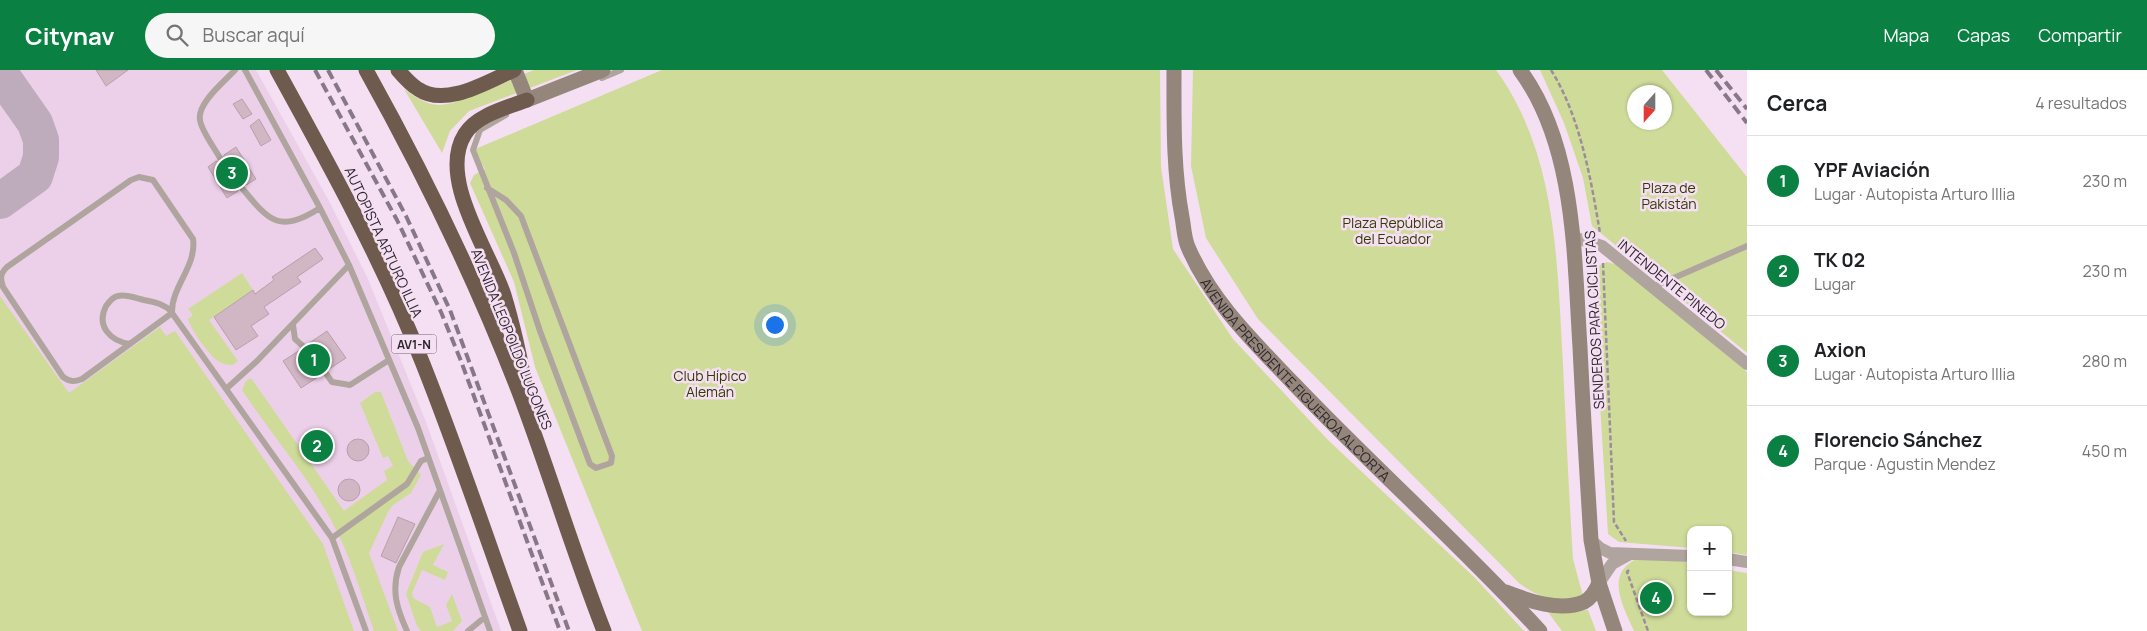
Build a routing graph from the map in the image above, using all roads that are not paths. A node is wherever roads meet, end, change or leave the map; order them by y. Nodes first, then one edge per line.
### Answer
1 (235, 70) edge
2 (245, 70) edge
3 (277, 70) edge
4 (366, 70) edge
5 (398, 70) edge
6 (514, 70) edge
7 (602, 70) edge
8 (621, 70) edge
9 (1174, 70) edge
10 (1520, 70) edge
11 (527, 100) junction
12 (220, 158) dead end
13 (242, 188) dead end
14 (486, 188) junction
15 (320, 208) junction
16 (1573, 237) junction
17 (1747, 246) edge
18 (349, 265) junction
19 (1653, 287) junction
20 (172, 313) junction
21 (293, 325) junction
22 (130, 344) junction
23 (304, 347) dead end
24 (388, 360) junction
25 (1747, 364) edge
26 (325, 372) dead end
27 (226, 389) junction
28 (537, 445) junction
29 (428, 458) junction
30 (439, 492) junction
31 (332, 538) junction
32 (1591, 540) junction
33 (1630, 554) junction
34 (1687, 556) edge
35 (1732, 560) edge
36 (1747, 562) edge
37 (1599, 583) junction
38 (1503, 590) junction
39 (485, 617) junction
40 (366, 631) edge
41 (407, 631) edge
42 (468, 631) edge
43 (490, 631) edge
44 (520, 631) edge
45 (604, 631) edge
46 (1540, 631) edge
47 (1615, 631) edge

1 - 12 lane
2 - 15 lane
3 - 44 highway, AUTOPISTA ARTURO ILLIA / AV1-N
4 - 28 highway, AVENIDA LEOPOLDO LUGONES
5 - 6 highway
6 - 11 main road
7 - 11 main road
8 - 14 lane
9 - 38 main road, AVENIDA PRESIDENTE FIGUEROA ALCORTA
10 - 16 main road
11 - 28 highway
13 - 15 lane
14 - 14 lane
15 - 18 lane
16 - 19 street, INTENDENTE PINEDO
16 - 32 main road
17 - 19 lane
18 - 21 lane
18 - 24 lane
19 - 25 street, INTENDENTE PINEDO
20 - 22 lane
20 - 22 lane
20 - 22 lane
20 - 27 lane
21 - 23 lane
21 - 27 lane
24 - 26 lane
24 - 29 lane
27 - 31 lane
28 - 45 highway, AVENIDA LEOPOLDO LUGONES
29 - 30 lane
29 - 31 lane
30 - 39 lane
30 - 41 lane
31 - 40 lane
32 - 33 street
32 - 37 main road
33 - 34 street
33 - 37 street
35 - 36 street
37 - 38 main road
37 - 47 main road
38 - 46 main road, AVENIDA PRESIDENTE FIGUEROA ALCORTA
39 - 42 lane
39 - 43 lane

